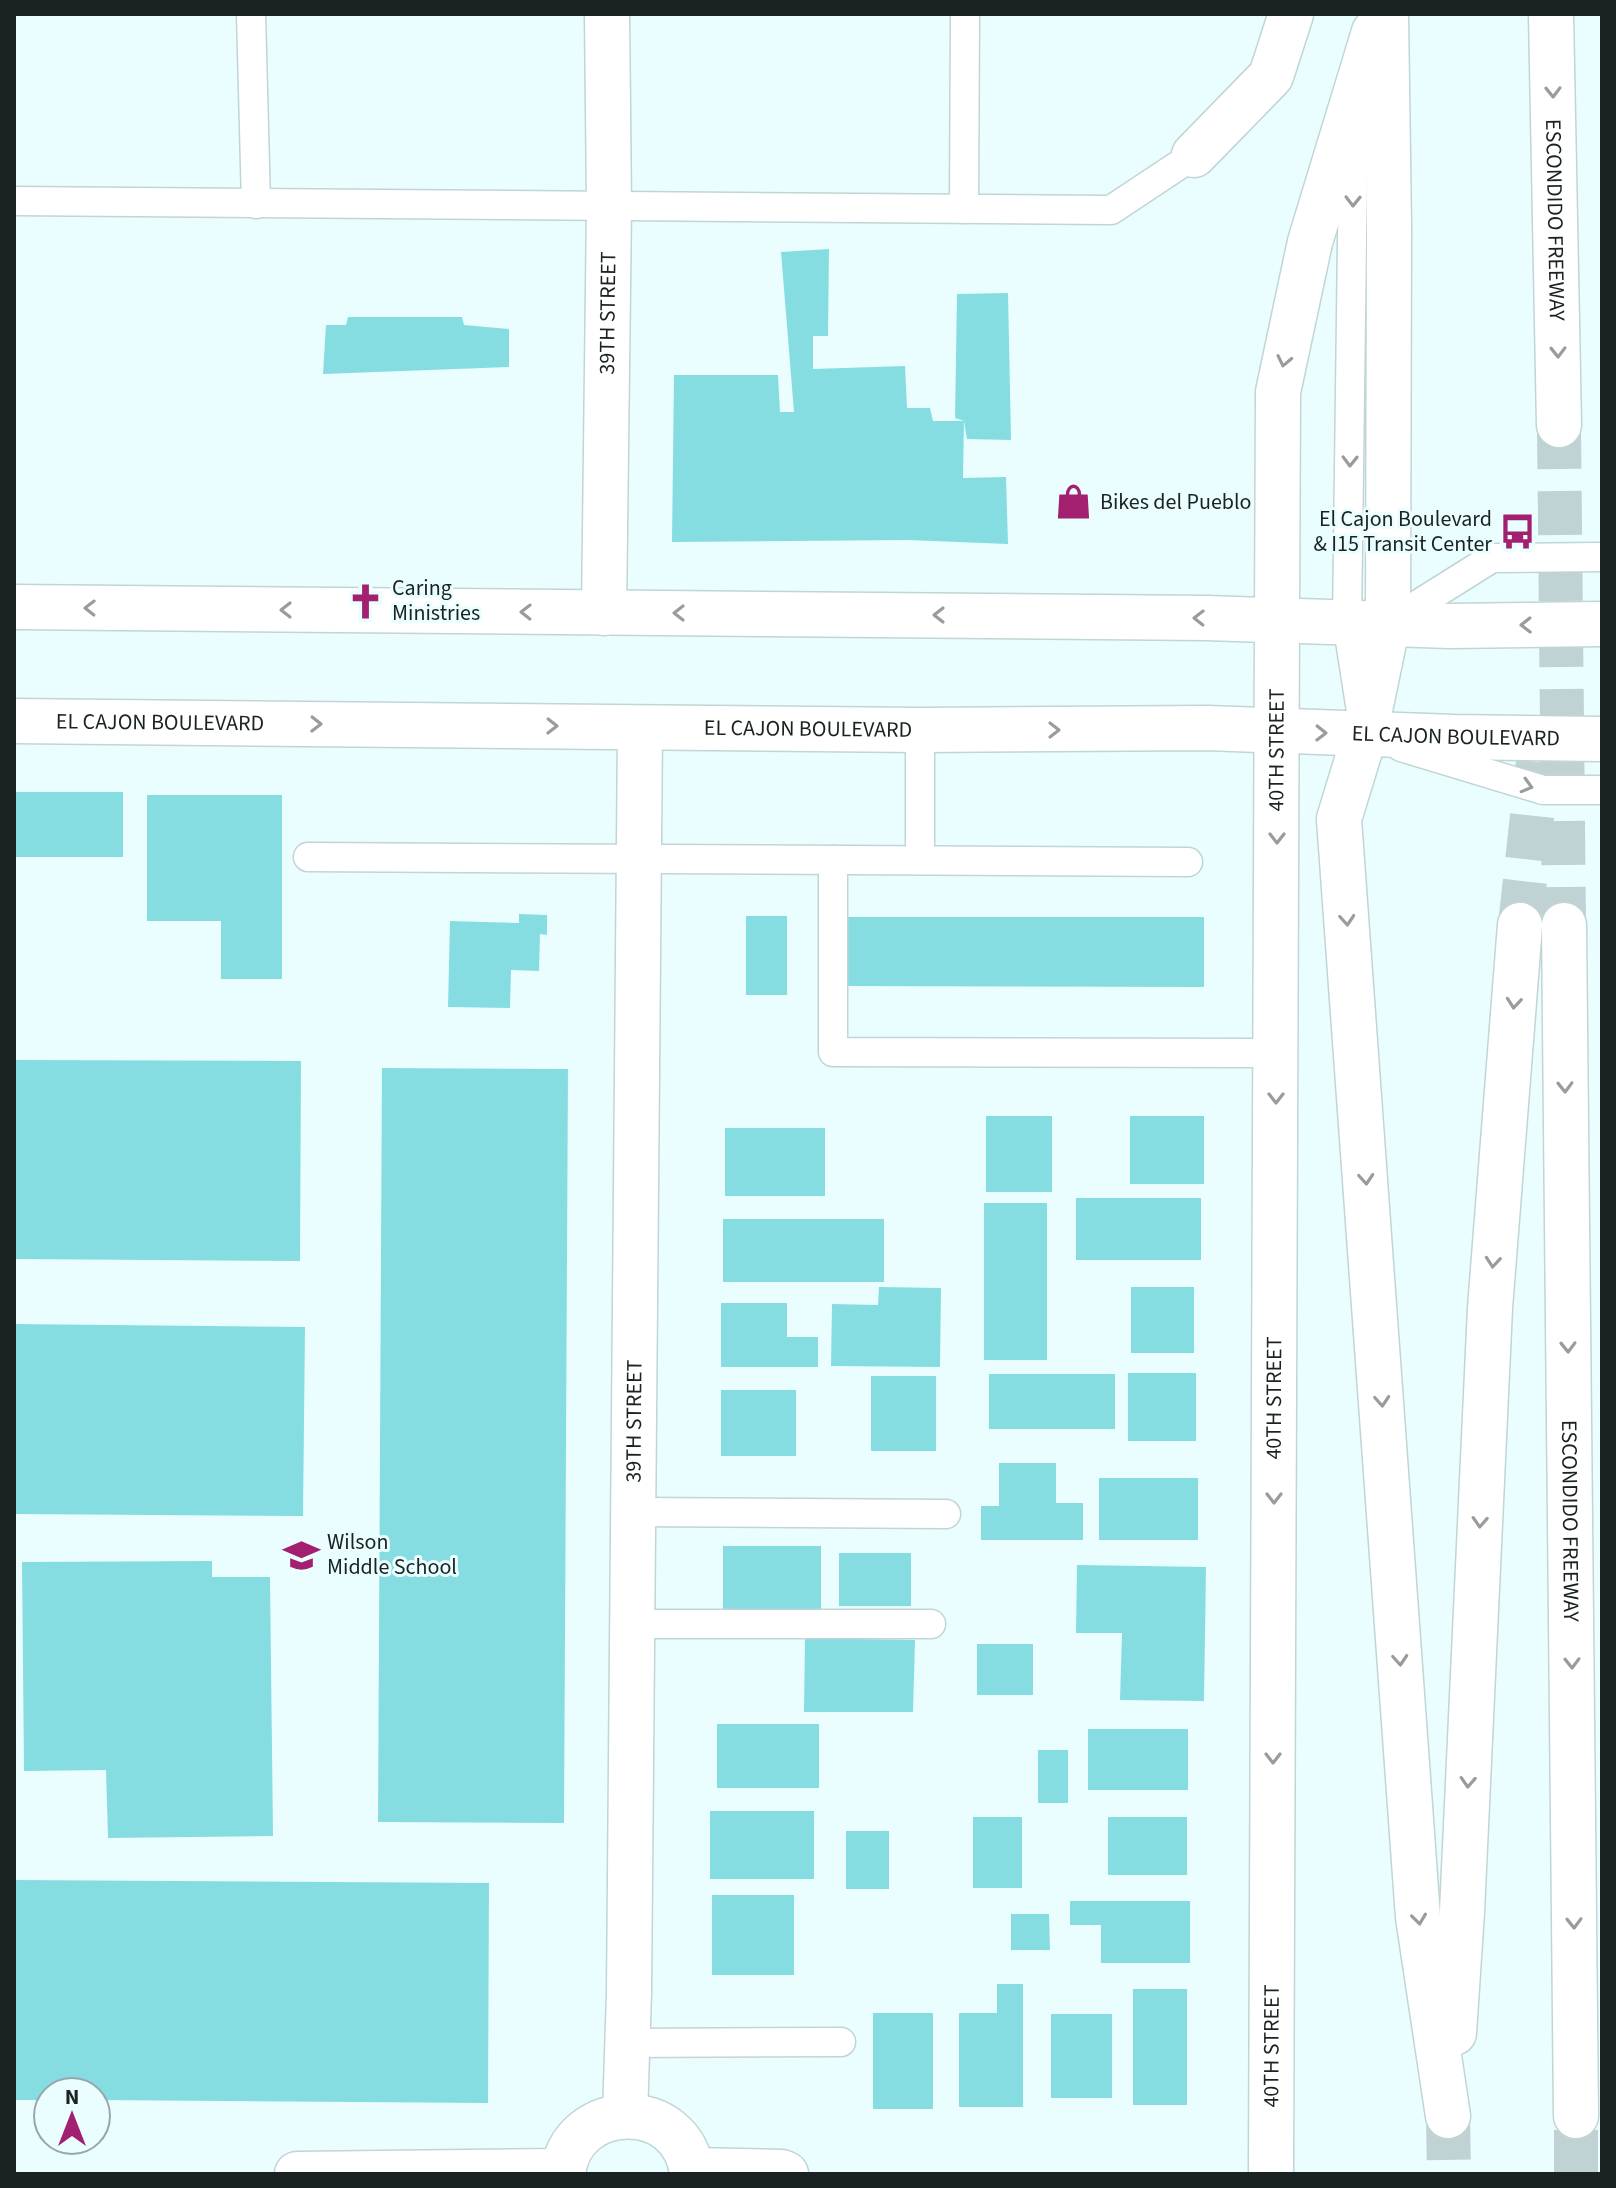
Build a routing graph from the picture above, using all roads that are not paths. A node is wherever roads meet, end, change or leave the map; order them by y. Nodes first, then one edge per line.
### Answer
1 (251, 14) edge
2 (607, 14) edge
3 (965, 14) edge
4 (1291, 14) edge
5 (1383, 14) edge
6 (1551, 14) edge
7 (1194, 155) joint
8 (14, 201) edge
9 (256, 204) junction
10 (609, 206) junction
11 (964, 209) junction
12 (1559, 425) tunnel mouth
13 (1602, 557) edge
14 (14, 607) edge
15 (604, 613) junction
16 (1277, 620) junction
17 (1368, 623) junction
18 (1602, 624) edge
19 (14, 721) edge
20 (640, 728) junction
21 (920, 730) junction
22 (1277, 732) junction
23 (1365, 734) junction
24 (1602, 739) edge
25 (1602, 790) edge
26 (308, 857) dead end
27 (639, 858) junction
28 (920, 859) junction
29 (833, 860) junction
30 (1188, 862) dead end
31 (1520, 925) tunnel mouth
32 (1564, 925) tunnel mouth
33 (1276, 1053) junction
34 (633, 1512) junction
35 (946, 1514) dead end
36 (633, 1624) junction
37 (931, 1624) dead end
38 (841, 2042) dead end
39 (627, 2043) junction
40 (625, 2115) junction
41 (1576, 2116) tunnel mouth
42 (563, 2172) edge
43 (692, 2172) edge
44 (297, 2174) edge
45 (786, 2174) edge
46 (1271, 2174) edge

1 - 9 lane
2 - 10 main road, 39TH STREET
3 - 11 lane
4 - 7 main road
5 -> 16 main road, 40TH STREET
5 -> 17 main road
6 -> 12 main road, ESCONDIDO FREEWAY
7 - 11 lane
8 - 9 lane
9 - 10 lane
10 - 11 lane
10 - 15 main road, 39TH STREET
13 - 17 lane
15 -> 14 main road
16 -> 15 main road
16 - 17 main road
16 - 22 main road, 40TH STREET
18 -> 17 main road
17 - 23 main road
19 -> 20 main road, EL CAJON BOULEVARD
20 - 21 main road, EL CAJON BOULEVARD
20 - 27 main road, 39TH STREET
21 -> 22 main road, EL CAJON BOULEVARD
21 - 28 lane
22 -> 23 main road, EL CAJON BOULEVARD
22 -> 33 main road, 40TH STREET
23 - 24 main road, EL CAJON BOULEVARD
23 -> 25 lane
23 - 31 main road
26 - 27 lane
27 - 29 lane
27 - 34 main road, 39TH STREET
28 - 29 lane
28 - 30 lane
29 - 33 lane
32 -> 41 main road, ESCONDIDO FREEWAY
33 -> 46 main road, 40TH STREET
34 - 35 lane
34 - 36 main road, 39TH STREET
36 - 37 lane
36 - 39 main road, 39TH STREET
38 - 39 lane
39 - 40 main road, 39TH STREET
40 - 42 main road
40 - 43 main road
42 - 44 main road
43 - 45 main road

